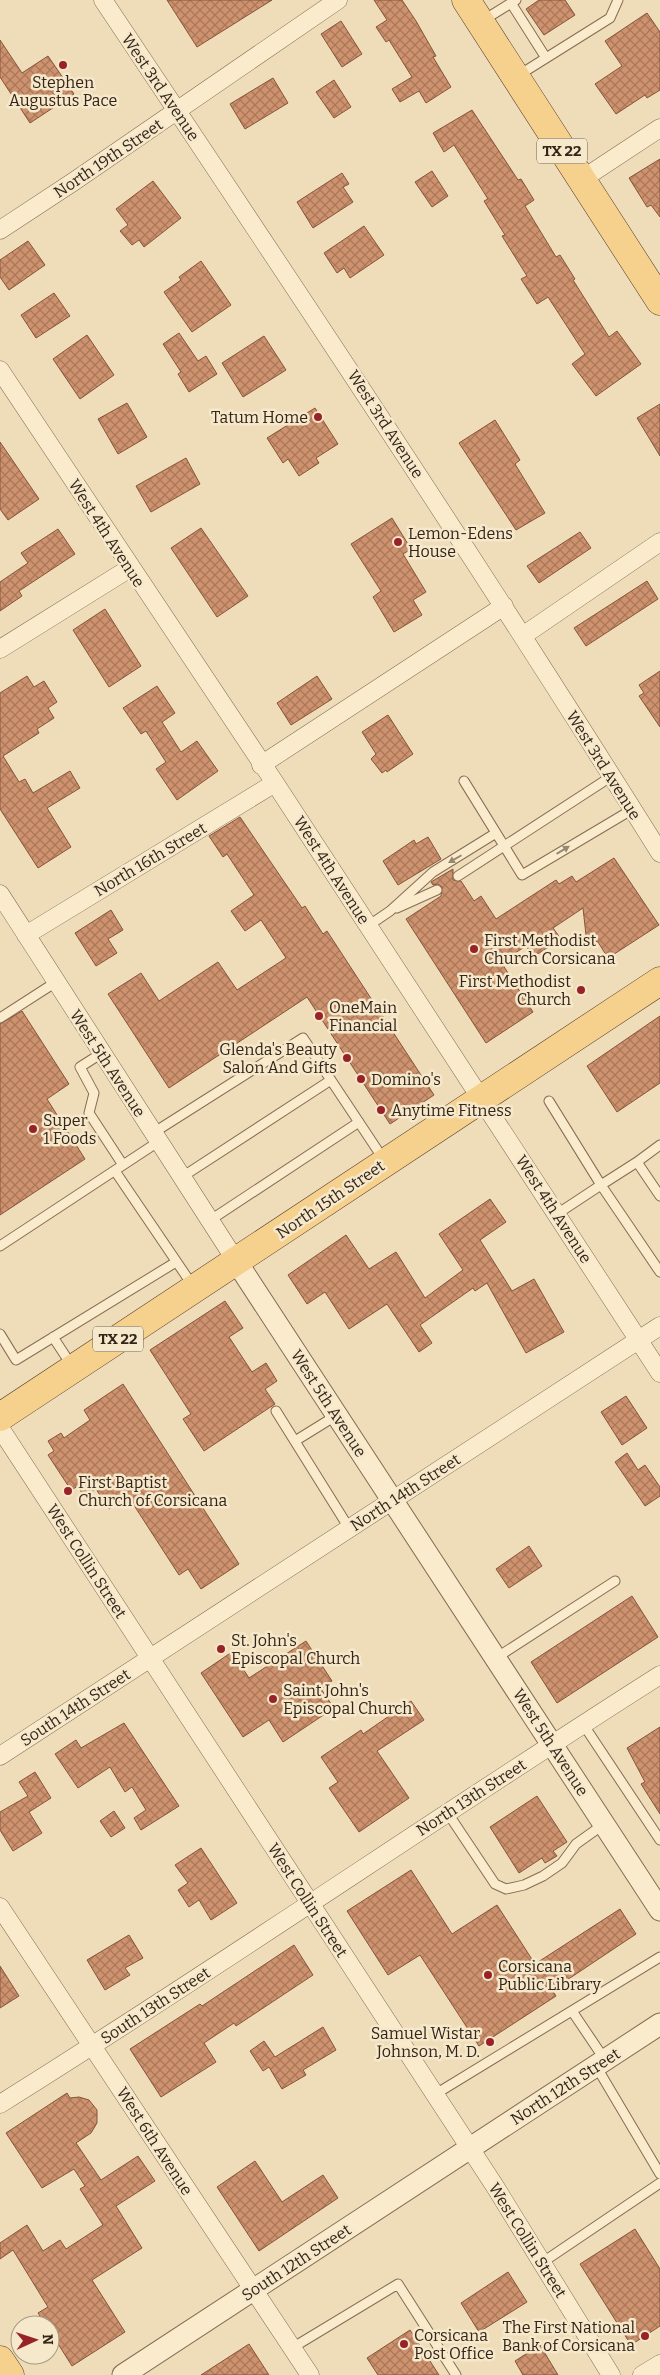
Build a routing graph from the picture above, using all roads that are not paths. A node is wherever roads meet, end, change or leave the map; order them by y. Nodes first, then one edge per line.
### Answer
1 (103, 0) edge
2 (338, 0) edge
3 (618, 0) edge
4 (513, 1) edge
5 (473, 11) edge
6 (546, 58) junction
7 (515, 77) junction
8 (177, 111) junction
9 (660, 128) edge
10 (581, 180) junction
11 (0, 230) edge
12 (660, 301) edge
13 (0, 370) edge
14 (660, 542) edge
15 (130, 568) junction
16 (504, 606) junction
17 (524, 635) junction
18 (0, 649) edge
19 (261, 765) junction
20 (612, 776) junction
21 (464, 782) dead end
22 (274, 783) junction
23 (633, 809) junction
24 (496, 834) junction
25 (503, 845) junction
26 (660, 853) edge
27 (458, 876) dead end
28 (437, 890) dead end
29 (0, 894) edge
30 (390, 911) junction
31 (368, 926) junction
32 (26, 935) junction
33 (660, 981) edge
34 (56, 982) junction
35 (0, 1018) edge
36 (102, 1053) junction
37 (331, 1080) junction
38 (482, 1098) junction
39 (549, 1101) dead end
40 (359, 1122) junction
41 (156, 1138) junction
42 (660, 1145) edge
43 (385, 1162) junction
44 (637, 1162) junction
45 (123, 1165) junction
46 (115, 1171) junction
47 (182, 1177) junction
48 (601, 1185) junction
49 (660, 1196) edge
50 (557, 1214) junction
51 (210, 1221) junction
52 (0, 1246) edge
53 (236, 1261) junction
54 (176, 1262) junction
55 (660, 1272) edge
56 (194, 1289) junction
57 (660, 1326) edge
58 (0, 1334) edge
59 (53, 1338) junction
60 (638, 1340) junction
61 (73, 1368) junction
62 (660, 1373) edge
63 (276, 1411) dead end
64 (337, 1415) junction
65 (0, 1417) edge
66 (0, 1428) edge
67 (295, 1441) junction
68 (393, 1499) junction
69 (349, 1528) junction
70 (615, 1581) dead end
71 (150, 1658) junction
72 (496, 1658) junction
73 (660, 1675) edge
74 (583, 1724) junction
75 (552, 1744) junction
76 (0, 1756) edge
77 (448, 1812) junction
78 (604, 1824) junction
79 (660, 1840) edge
80 (309, 1903) junction
81 (0, 1907) edge
82 (660, 1910) edge
83 (660, 1957) edge
84 (572, 2011) junction
85 (660, 2024) edge
86 (92, 2046) junction
87 (600, 2063) junction
88 (434, 2095) junction
89 (0, 2104) edge
90 (469, 2149) junction
91 (660, 2174) edge
92 (660, 2183) edge
93 (543, 2262) junction
94 (254, 2290) junction
95 (292, 2348) junction
96 (0, 2360) edge
97 (660, 2364) edge
98 (10, 2375) edge
99 (123, 2375) edge
100 (310, 2375) edge
101 (456, 2375) edge
102 (611, 2375) edge
103 (642, 2375) edge

1 - 8 street, West 3rd Avenue
2 - 8 street, North 19th Street
3 - 6 lane
4 - 5 lane
4 - 6 lane
5 - 7 main road, TX 22
6 - 7 lane
7 - 10 main road, TX 22
8 - 11 street, North 19th Street
8 - 16 street, West 3rd Avenue
9 - 10 street
10 - 12 main road, TX 22
13 - 15 street, West 4th Avenue
14 - 17 street
15 - 18 street
15 - 19 street, West 4th Avenue
16 - 17 street, West 3rd Avenue
16 - 19 street
17 - 20 street, West 3rd Avenue
19 - 22 street, West 4th Avenue
20 - 23 street, West 3rd Avenue
20 - 25 lane
21 - 24 lane
22 - 31 street, West 4th Avenue
22 - 32 street, North 16th Street
25 -> 23 lane
23 - 26 street, West 3rd Avenue
24 - 25 lane
24 -> 30 lane
25 - 27 lane
28 - 30 lane
29 - 32 street, West 5th Avenue
30 - 31 lane
31 - 38 street, West 4th Avenue
32 - 34 street, West 5th Avenue
33 - 38 main road, North 15th Street / TX 22
34 - 35 lane
34 - 36 street, West 5th Avenue
36 - 41 street, West 5th Avenue
36 - 45 lane
37 - 40 lane
37 - 41 lane
37 - 47 lane
38 - 43 main road, North 15th Street / TX 22
38 - 50 street, West 4th Avenue
39 - 48 lane
40 - 43 lane
40 - 51 lane
41 - 45 lane
41 - 47 street, West 5th Avenue
42 - 44 lane
43 - 53 main road, North 15th Street / TX 22
44 - 48 lane
44 - 49 lane
45 - 46 lane
46 - 52 lane
46 - 54 lane
47 - 51 street, West 5th Avenue
48 - 50 lane
48 - 55 lane
50 - 60 street, West 4th Avenue
51 - 53 street, West 5th Avenue
53 - 56 main road, North 15th Street / TX 22
53 - 64 street, West 5th Avenue
54 - 56 lane
54 - 59 lane
56 - 61 main road, North 15th Street / TX 22
57 - 60 street, North 14th Street
58 - 59 lane
59 - 61 lane
60 - 62 street, West 4th Avenue
60 - 68 street, North 14th Street
61 - 65 main road, North 15th Street / TX 22
63 - 67 lane
64 - 67 lane
64 - 68 street, West 5th Avenue
66 - 71 street, West Collin Street
67 - 69 lane
68 - 69 street, North 14th Street
68 - 72 street, West 5th Avenue
69 - 71 street, North 14th Street
70 - 72 lane
71 - 76 street, South 14th Street
71 - 80 street, West Collin Street
72 - 75 street, West 5th Avenue
73 - 74 street, North 13th Street
74 - 75 street, North 13th Street
74 - 79 lane
75 - 77 street, North 13th Street
75 - 78 street, West 5th Avenue
77 - 78 lane
77 - 80 street, North 13th Street
78 - 82 street, West 5th Avenue
80 - 86 street, South 13th Street
80 - 88 street, West Collin Street
81 - 86 street, West 6th Avenue
83 - 84 lane
84 - 87 lane
84 - 88 lane
85 - 87 street, North 12th Street
86 - 89 street, South 13th Street
86 - 94 street, West 6th Avenue
87 - 90 street, North 12th Street
87 - 91 lane
88 - 90 street, West Collin Street
90 - 93 street, West Collin Street
90 - 94 street, South 12th Street
92 - 93 lane
93 - 102 street, West Collin Street
94 - 95 street, West 6th Avenue
94 - 99 street, South 12th Street
95 - 100 street, West 6th Avenue
95 - 101 lane
96 - 98 main road
97 - 103 street

